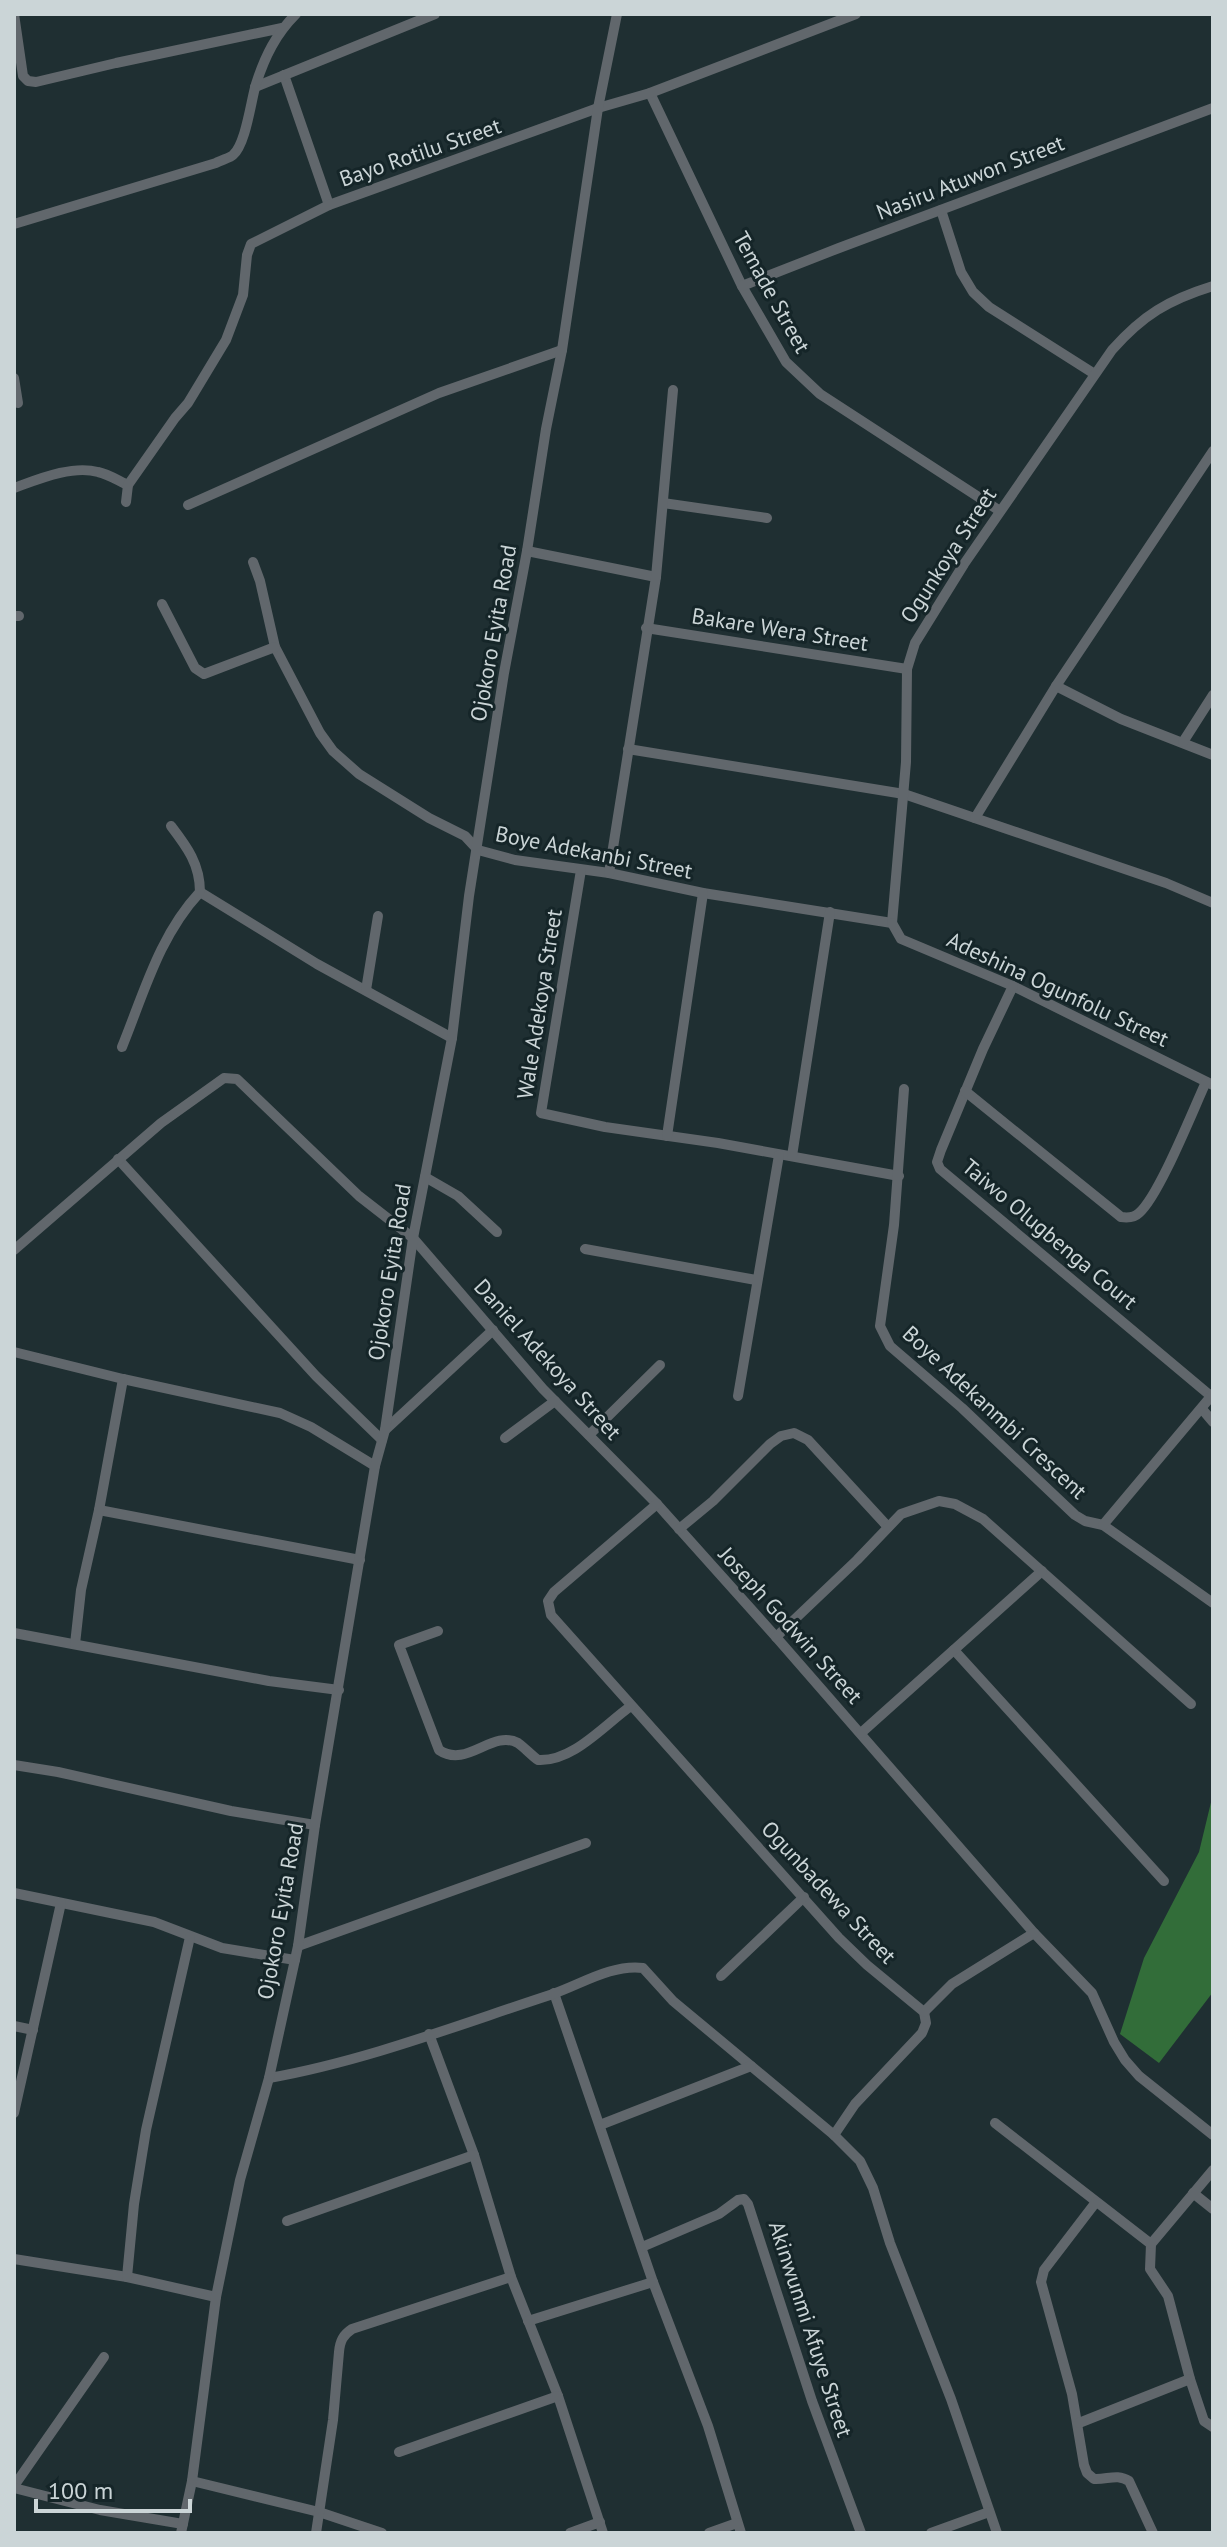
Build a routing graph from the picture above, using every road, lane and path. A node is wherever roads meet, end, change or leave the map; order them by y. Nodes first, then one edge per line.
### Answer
1 (14, 14) edge
2 (296, 14) edge
3 (435, 14) edge
4 (617, 14) edge
5 (856, 14) edge
6 (282, 28) junction
7 (284, 75) junction
8 (255, 87) junction
9 (650, 93) junction
10 (598, 108) junction
11 (1213, 108) edge
12 (329, 205) junction
13 (941, 210) junction
14 (14, 224) edge
15 (742, 286) junction
16 (1213, 286) edge
17 (562, 350) junction
18 (1093, 373) junction
19 (14, 378) edge
20 (673, 390) dead end
21 (18, 403) dead end
22 (1213, 451) edge
23 (128, 485) junction
24 (14, 488) edge
25 (126, 502) dead end
26 (663, 503) junction
27 (188, 505) dead end
28 (1000, 511) junction
29 (767, 518) dead end
30 (527, 551) junction
31 (253, 562) dead end
32 (656, 577) junction
33 (162, 604) dead end
34 (646, 628) junction
35 (275, 647) junction
36 (907, 669) junction
37 (1056, 686) junction
38 (1213, 695) edge
39 (1183, 742) junction
40 (628, 749) junction
41 (1213, 755) edge
42 (904, 794) junction
43 (975, 818) junction
44 (171, 826) dead end
45 (478, 850) junction
46 (581, 870) junction
47 (609, 873) junction
48 (200, 892) junction
49 (703, 893) junction
50 (1213, 903) edge
51 (830, 912) junction
52 (378, 916) dead end
53 (892, 923) junction
54 (1013, 986) junction
55 (366, 990) junction
56 (452, 1038) junction
57 (122, 1047) dead end
58 (1210, 1084) edge
59 (904, 1089) dead end
60 (965, 1091) junction
61 (667, 1136) junction
62 (779, 1155) junction
63 (792, 1156) junction
64 (118, 1159) junction
65 (899, 1176) junction
66 (425, 1177) junction
67 (497, 1232) dead end
68 (413, 1238) junction
69 (585, 1249) dead end
70 (14, 1250) edge
71 (756, 1280) junction
72 (493, 1330) junction
73 (14, 1352) edge
74 (660, 1365) dead end
75 (123, 1379) junction
76 (738, 1396) dead end
77 (1212, 1396) edge
78 (555, 1401) junction
79 (1202, 1409) junction
80 (1213, 1422) edge
81 (383, 1435) junction
82 (589, 1435) junction
83 (505, 1438) dead end
84 (375, 1466) junction
85 (657, 1504) junction
86 (99, 1510) junction
87 (1103, 1525) junction
88 (888, 1527) junction
89 (679, 1529) junction
90 (360, 1560) junction
91 (1042, 1571) junction
92 (1213, 1603) edge
93 (438, 1631) dead end
94 (14, 1633) edge
95 (776, 1637) junction
96 (75, 1644) junction
97 (954, 1650) junction
98 (339, 1690) junction
99 (1191, 1704) dead end
100 (631, 1706) junction
101 (861, 1733) junction
102 (14, 1765) edge
103 (315, 1825) junction
104 (586, 1843) dead end
105 (1164, 1881) dead end
106 (14, 1893) edge
107 (804, 1897) junction
108 (61, 1903) junction
109 (1034, 1933) junction
110 (190, 1937) junction
111 (298, 1946) junction
112 (295, 1960) junction
113 (721, 1976) dead end
114 (554, 1993) junction
115 (924, 2012) junction
116 (14, 2026) edge
117 (33, 2030) junction
118 (429, 2034) junction
119 (751, 2066) junction
120 (269, 2078) junction
121 (14, 2113) edge
122 (995, 2123) dead end
123 (600, 2125) junction
124 (834, 2135) junction
125 (1213, 2135) edge
126 (474, 2155) junction
127 (1213, 2170) edge
128 (1193, 2193) junction
129 (1096, 2202) junction
130 (1213, 2209) edge
131 (287, 2221) dead end
132 (1151, 2244) junction
133 (642, 2247) junction
134 (14, 2259) edge
135 (127, 2277) junction
136 (511, 2277) junction
137 (653, 2282) junction
138 (216, 2297) junction
139 (528, 2321) junction
140 (104, 2357) dead end
141 (1190, 2379) junction
142 (558, 2396) junction
143 (1079, 2423) junction
144 (1213, 2427) edge
145 (399, 2452) dead end
146 (192, 2481) junction
147 (14, 2487) edge
148 (319, 2512) junction
149 (989, 2512) junction
150 (182, 2528) edge
151 (602, 2528) edge
152 (739, 2528) edge
153 (316, 2533) edge
154 (382, 2533) edge
155 (570, 2533) edge
156 (709, 2533) edge
157 (861, 2533) edge
158 (931, 2533) edge
159 (997, 2533) edge
160 (1153, 2533) edge

1 - 6 street
2 - 6 street
3 - 7 street
4 - 10 street, Ojokoro Eyita Road
5 - 9 street, Bayo Rotilu Street
6 - 8 street
7 - 8 street
7 - 12 street
8 - 14 street
9 - 10 street, Bayo Rotilu Street
9 - 15 street, Temade Street
10 - 12 street, Bayo Rotilu Street
10 - 17 street, Ojokoro Eyita Road
11 - 13 street, Nasiru Atuwon Street
12 - 23 street, Bayo Rotilu Street
13 - 15 street, Nasiru Atuwon Street
13 - 18 street
15 - 28 street, Temade Street
16 - 18 street, Ogunkoya Street
17 - 27 street
17 - 30 street, Ojokoro Eyita Road
18 - 28 street, Ogunkoya Street
19 - 21 street
20 - 26 street
22 - 37 street
23 - 24 street
23 - 25 street
26 - 29 street
26 - 32 street
28 - 36 street, Ogunkoya Street
30 - 32 street
30 - 45 street, Ojokoro Eyita Road
31 - 35 street
32 - 34 street
33 - 35 street
34 - 36 street, Bakare Wera Street
34 - 40 street
35 - 45 street
36 - 42 street, Ogunkoya Street
37 - 39 street
37 - 43 street
38 - 39 street
39 - 41 street
40 - 42 street
40 - 47 street
42 - 43 street
42 - 53 street, Ogunkoya Street
43 - 50 street
44 - 48 street
45 - 46 street, Boye Adekanbi Street
45 - 56 street, Ojokoro Eyita Road
46 - 47 street, Boye Adekanbi Street
46 - 61 street, Wale Adekoya Street
47 - 49 street, Boye Adekanbi Street
48 - 55 street
48 - 57 street
49 - 51 street, Boye Adekanbi Street
49 - 61 street
51 - 53 street, Boye Adekanbi Street
51 - 63 street
52 - 55 street
53 - 54 street, Adeshina Ogunfolu Street
54 - 58 street, Adeshina Ogunfolu Street
54 - 60 street, Taiwo Olugbenga Court
55 - 56 street
56 - 66 street, Ojokoro Eyita Road
58 - 60 street
59 - 65 street
60 - 77 street, Taiwo Olugbenga Court
61 - 62 street
62 - 63 street
62 - 71 street
63 - 65 street
64 - 68 street, Daniel Adekoya Street
64 - 70 street
64 - 81 street
65 - 87 street, Boye Adekanmbi Crescent
66 - 67 street
66 - 68 street, Ojokoro Eyita Road
68 - 72 street, Daniel Adekoya Street
68 - 81 street, Ojokoro Eyita Road
69 - 71 street
71 - 76 street
72 - 78 street, Daniel Adekoya Street
72 - 81 street
73 - 75 street
74 - 82 street
75 - 84 street
75 - 86 street
77 - 79 street
78 - 82 street, Daniel Adekoya Street
78 - 83 street
79 - 80 street
79 - 87 street
81 - 84 street, Ojokoro Eyita Road
82 - 85 street, Daniel Adekoya Street
84 - 90 street, Ojokoro Eyita Road
85 - 89 street, Joseph Godwin Street
85 - 100 street, Ogunbadewa Street
86 - 90 street
86 - 96 street
87 - 92 street, Boye Adekanmbi Crescent
88 - 89 street
88 - 91 street
88 - 95 street
89 - 95 street, Joseph Godwin Street
90 - 98 street, Ojokoro Eyita Road
91 - 97 street, Joseph Godwin Street
91 - 99 street
93 - 100 street
94 - 96 street
95 - 101 street, Joseph Godwin Street
96 - 98 street
97 - 101 street, Joseph Godwin Street
97 - 105 street
98 - 103 street, Ojokoro Eyita Road
100 - 107 street, Ogunbadewa Street
101 - 109 street
102 - 103 street
103 - 111 street, Ojokoro Eyita Road
104 - 111 street
106 - 108 street
107 - 113 street
107 - 115 street, Ogunbadewa Street
108 - 110 street
108 - 117 street
109 - 115 street
109 - 125 street
110 - 112 street
110 - 135 street
111 - 112 street, Ojokoro Eyita Road
112 - 120 street, Ojokoro Eyita Road
114 - 118 street
114 - 119 street
114 - 123 street
115 - 124 street
116 - 117 street
117 - 121 street
118 - 120 street
118 - 126 street
119 - 123 street
119 - 124 street
120 - 138 street, Ojokoro Eyita Road
122 - 129 street
123 - 133 street
124 - 149 street
126 - 131 street
126 - 136 street
127 - 128 street
128 - 130 street
128 - 132 street
129 - 132 street
129 - 143 street
132 - 141 street
133 - 137 street
133 - 157 street, Akinwunmi Afuye Street
134 - 135 street
135 - 138 street
136 - 139 street
136 - 148 street
137 - 139 street
137 - 152 street
138 - 146 street, Ojokoro Eyita Road
139 - 142 street
140 - 147 street
141 - 143 street
141 - 144 street
142 - 145 street
142 - 151 street
143 - 160 street
146 - 148 street
146 - 150 street, Ojokoro Eyita Road
147 - 150 street
148 - 153 street
148 - 154 street
149 - 158 street
149 - 159 street
151 - 155 street
152 - 156 street

